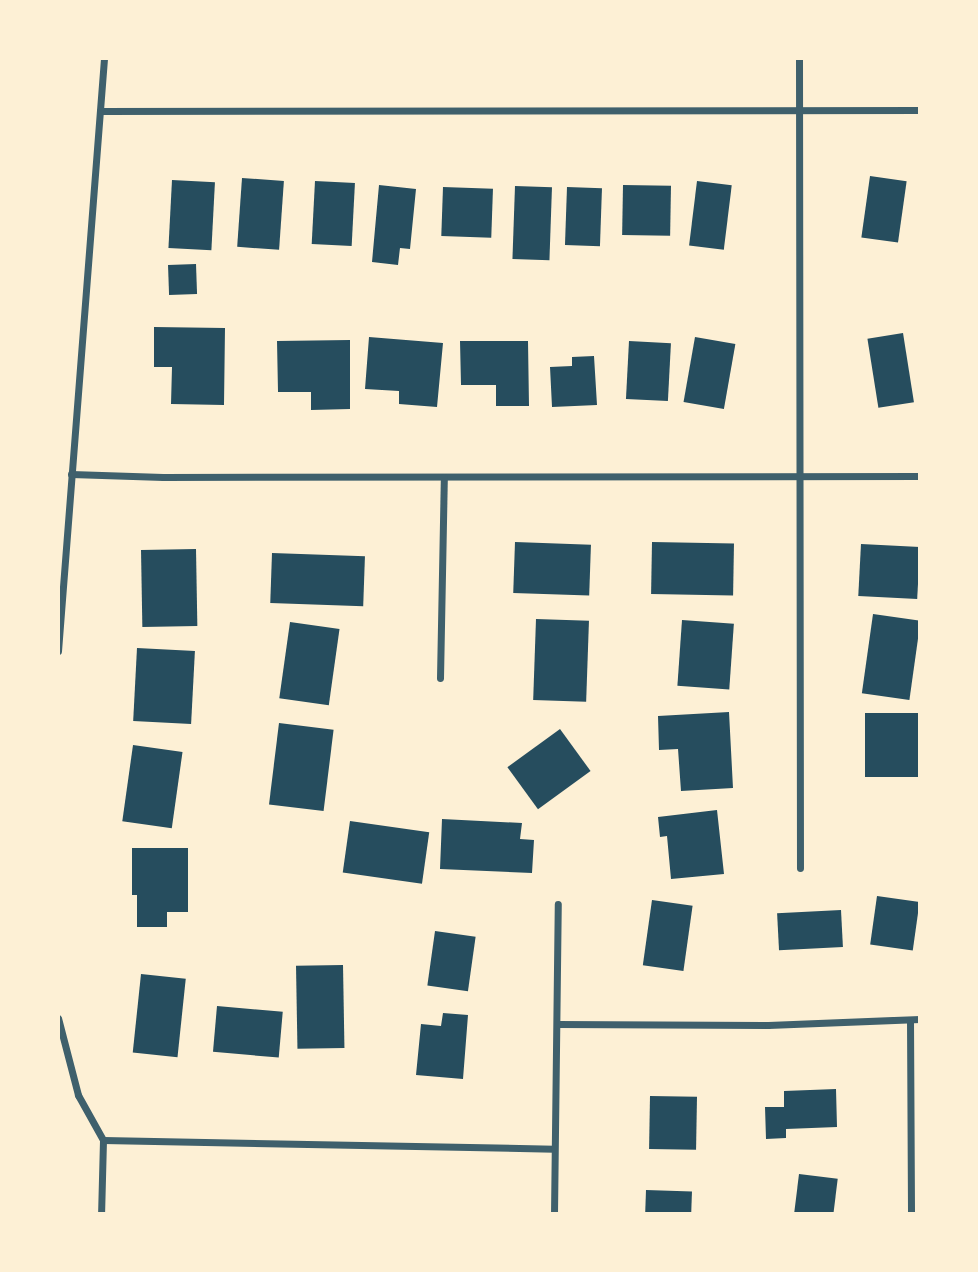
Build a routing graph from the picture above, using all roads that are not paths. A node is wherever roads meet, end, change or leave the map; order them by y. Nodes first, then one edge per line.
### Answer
1 (104, 58) edge
2 (799, 58) edge
3 (920, 110) edge
4 (100, 111) junction
5 (799, 111) junction
6 (71, 474) junction
7 (799, 477) junction
8 (920, 477) edge
9 (444, 478) junction
10 (58, 651) edge
11 (440, 678) dead end
12 (800, 868) dead end
13 (558, 904) dead end
14 (58, 1018) edge
15 (920, 1019) edge
16 (911, 1020) junction
17 (557, 1024) junction
18 (103, 1140) junction
19 (554, 1149) junction
20 (101, 1214) edge
21 (554, 1214) edge
22 (911, 1214) edge

1 - 4 street
2 - 5 street
3 - 5 street
4 - 5 street
4 - 6 street
5 - 7 street
6 - 9 street
6 - 10 street
7 - 8 street
7 - 9 street
7 - 12 street
9 - 11 street
13 - 17 street
14 - 18 street
15 - 16 street
16 - 17 street
16 - 22 street
17 - 19 street
18 - 19 street
18 - 20 street
19 - 21 street

